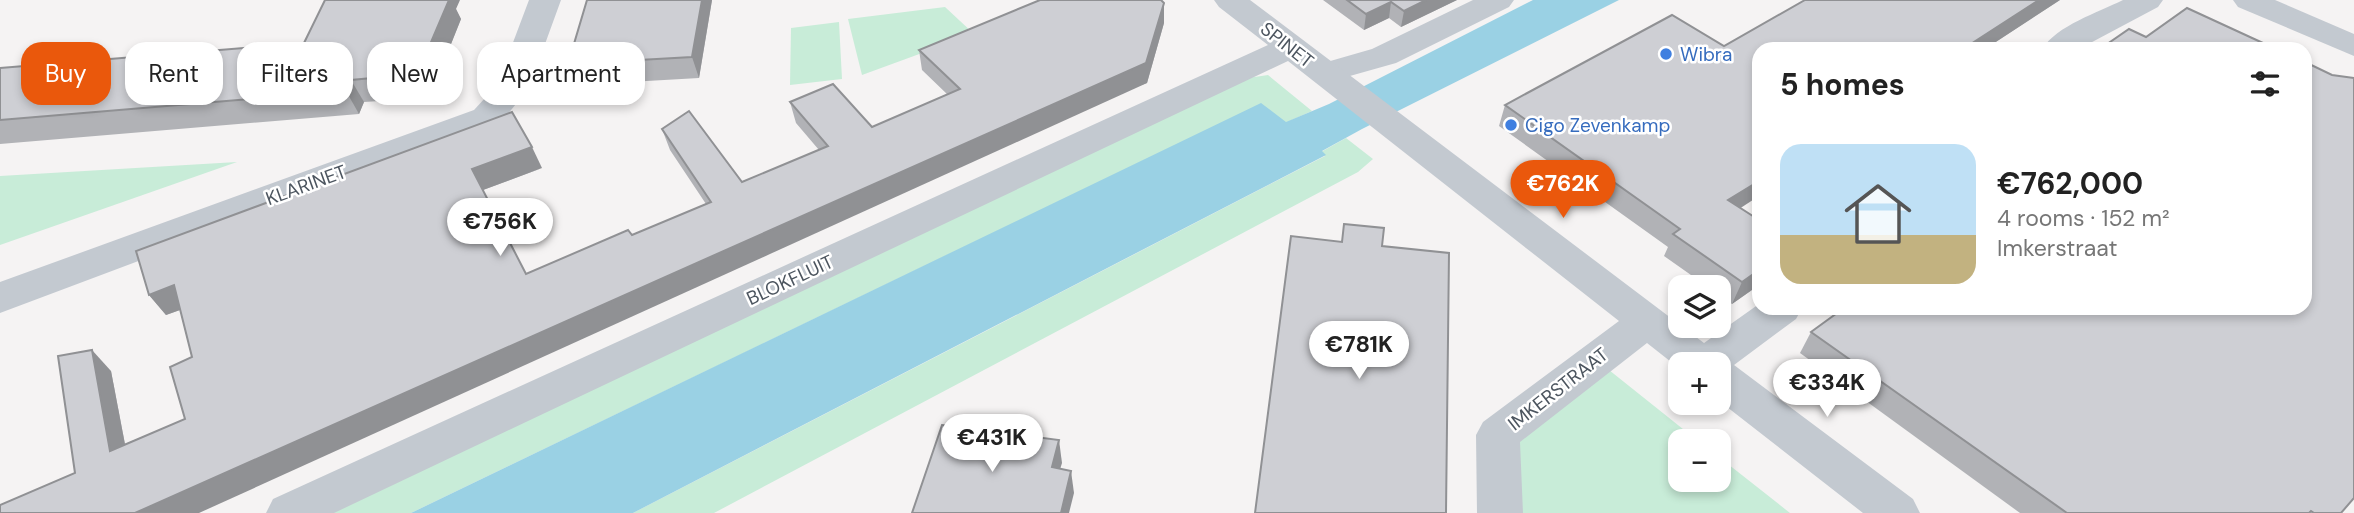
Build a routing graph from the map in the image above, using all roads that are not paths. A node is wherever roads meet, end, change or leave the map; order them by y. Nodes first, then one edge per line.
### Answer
1 (545, 0) edge
2 (1230, 0) edge
3 (1498, 0) edge
4 (2147, 0) edge
5 (2249, 0) edge
6 (2068, 42) edge
7 (2354, 46) edge
8 (1291, 47) junction
9 (1335, 81) junction
10 (0, 298) edge
11 (1772, 315) edge
12 (1647, 321) junction
13 (1688, 352) edge
14 (1721, 352) edge
15 (1731, 386) edge
16 (289, 513) edge
17 (1500, 513) edge
18 (1896, 513) edge

1 - 10 street, KLARINET
2 - 8 street, SPINET
3 - 9 street
4 - 6 street
5 - 7 street
8 - 9 street, SPINET
8 - 16 street, BLOKFLUIT
9 - 12 street, SPINET
11 - 14 street
12 - 13 street
12 - 17 street, IMKERSTRAAT
15 - 18 street

